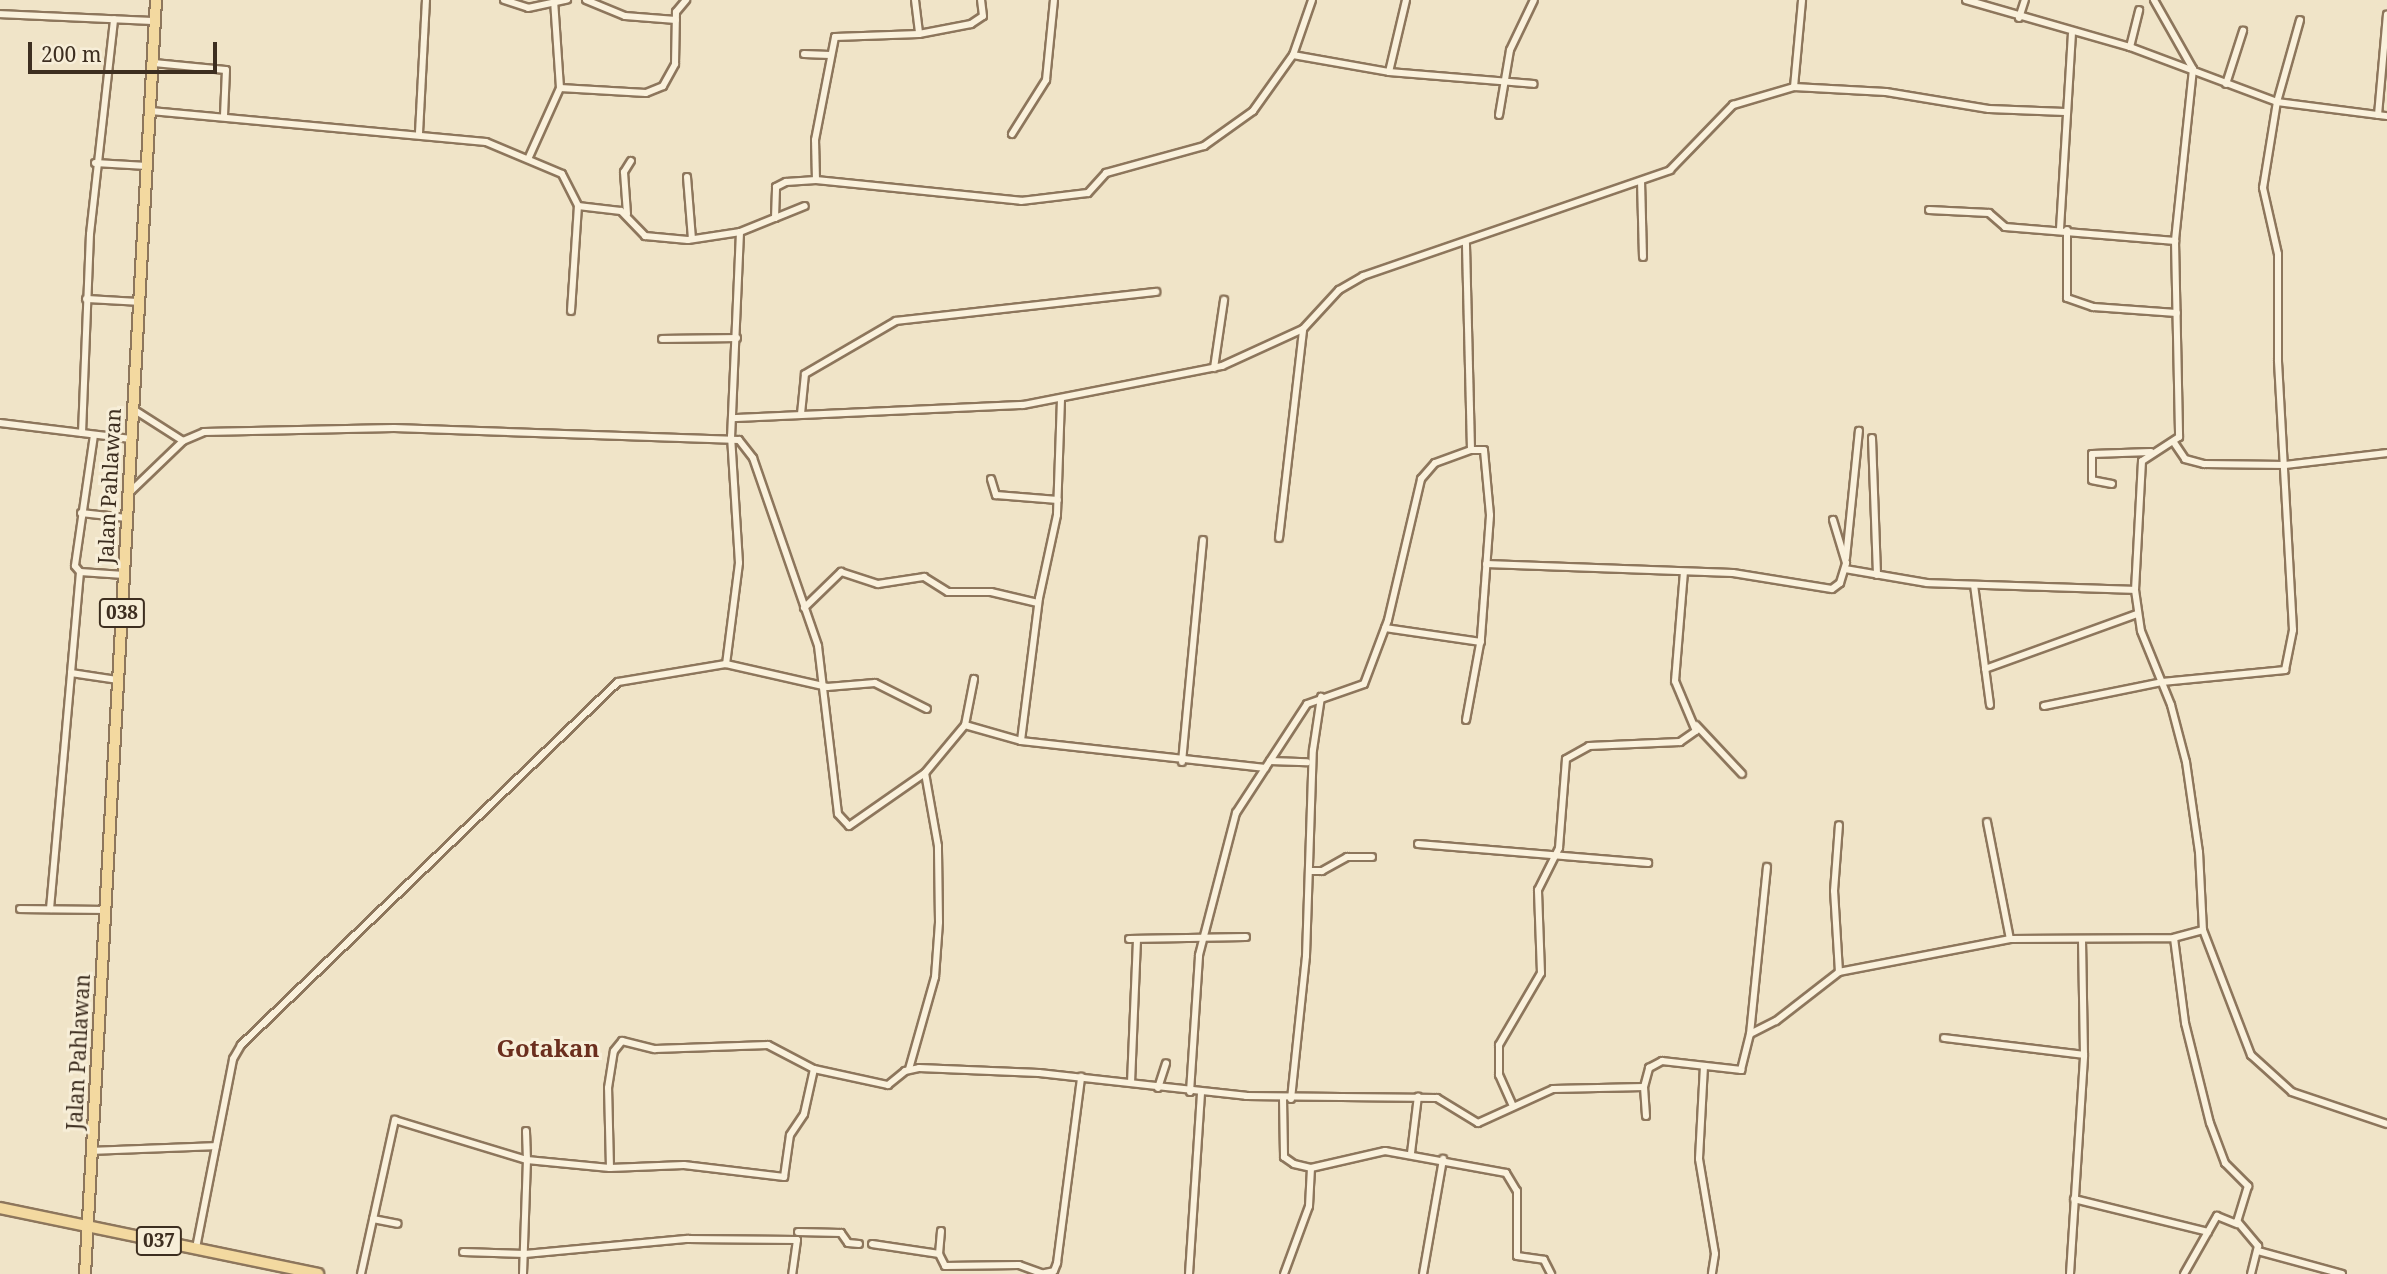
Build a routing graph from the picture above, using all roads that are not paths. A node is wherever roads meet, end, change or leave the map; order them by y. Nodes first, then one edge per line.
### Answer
1 (156, 0) edge
2 (426, 0) edge
3 (504, 0) edge
4 (567, 0) edge
5 (586, 0) edge
6 (686, 0) edge
7 (915, 0) edge
8 (981, 0) edge
9 (1054, 0) edge
10 (1311, 0) edge
11 (1406, 0) edge
12 (1534, 0) edge
13 (1802, 0) edge
14 (1966, 0) edge
15 (2025, 0) edge
16 (2154, 0) edge
17 (554, 1) edge
18 (2139, 10) dead end
19 (0, 14) edge
20 (2387, 14) edge
21 (2019, 18) junction
22 (114, 19) junction
23 (677, 20) junction
24 (2300, 20) dead end
25 (155, 21) junction
26 (2243, 32) dead end
27 (919, 34) junction
28 (2072, 34) junction
29 (2130, 47) junction
30 (804, 54) dead end
31 (830, 55) junction
32 (1293, 55) junction
33 (154, 63) junction
34 (2193, 69) junction
35 (1389, 72) junction
36 (1501, 81) junction
37 (1534, 84) dead end
38 (2226, 84) junction
39 (1794, 87) junction
40 (560, 88) junction
41 (2277, 102) junction
42 (151, 111) junction
43 (2065, 112) junction
44 (1499, 115) dead end
45 (2378, 115) junction
46 (224, 116) junction
47 (2387, 116) edge
48 (419, 133) junction
49 (1013, 134) dead end
50 (529, 157) junction
51 (631, 161) dead end
52 (95, 163) junction
53 (148, 166) junction
54 (687, 177) dead end
55 (816, 180) junction
56 (1641, 181) junction
57 (578, 206) junction
58 (805, 206) dead end
59 (1929, 210) dead end
60 (627, 214) junction
61 (775, 218) junction
62 (2064, 230) junction
63 (740, 232) junction
64 (692, 239) junction
65 (2175, 241) junction
66 (1465, 243) junction
67 (1643, 257) dead end
68 (1156, 292) dead end
69 (86, 299) junction
70 (1224, 300) dead end
71 (139, 302) junction
72 (571, 310) dead end
73 (2177, 313) junction
74 (1303, 329) junction
75 (662, 338) dead end
76 (737, 338) junction
77 (1214, 369) junction
78 (1061, 399) junction
79 (133, 408) junction
80 (801, 414) junction
81 (734, 418) junction
82 (0, 423) edge
83 (1858, 431) dead end
84 (82, 433) junction
85 (94, 435) junction
86 (731, 436) junction
87 (1872, 438) dead end
88 (126, 439) junction
89 (183, 441) junction
90 (2175, 444) junction
91 (1471, 450) junction
92 (2152, 452) junction
93 (2387, 453) edge
94 (2284, 465) junction
95 (991, 479) dead end
96 (2112, 484) dead end
97 (129, 493) junction
98 (1058, 500) junction
99 (81, 513) junction
100 (127, 518) junction
101 (1833, 520) dead end
102 (1279, 538) dead end
103 (1203, 540) dead end
104 (1846, 558) junction
105 (1486, 564) junction
106 (1845, 569) junction
107 (80, 572) junction
108 (1684, 572) junction
109 (124, 575) junction
110 (1877, 575) junction
111 (1974, 585) junction
112 (2135, 590) junction
113 (1038, 603) junction
114 (804, 608) junction
115 (2137, 614) junction
116 (1385, 628) junction
117 (1481, 642) junction
118 (726, 664) junction
119 (1985, 668) junction
120 (71, 673) junction
121 (974, 679) dead end
122 (118, 680) junction
123 (2162, 682) junction
124 (827, 687) junction
125 (1321, 697) junction
126 (1990, 705) dead end
127 (2044, 706) dead end
128 (927, 709) dead end
129 (1466, 720) dead end
130 (965, 724) junction
131 (1696, 725) junction
132 (1021, 741) junction
133 (1270, 761) junction
134 (1182, 762) junction
135 (1307, 762) dead end
136 (1266, 768) junction
137 (925, 773) junction
138 (1742, 774) dead end
139 (1987, 822) dead end
140 (1839, 825) dead end
141 (1418, 844) dead end
142 (1372, 857) dead end
143 (1555, 857) junction
144 (1648, 863) dead end
145 (1767, 867) dead end
146 (1309, 871) junction
147 (20, 909) dead end
148 (50, 909) junction
149 (100, 910) junction
150 (2203, 930) junction
151 (1203, 935) junction
152 (1246, 937) dead end
153 (2174, 938) junction
154 (2010, 939) junction
155 (2082, 940) junction
156 (1839, 972) junction
157 (1750, 1034) junction
158 (1944, 1038) dead end
159 (2084, 1055) junction
160 (1166, 1063) dead end
161 (1704, 1066) junction
162 (814, 1069) junction
163 (909, 1069) junction
164 (1081, 1077) junction
165 (1131, 1083) junction
166 (1644, 1087) junction
167 (1158, 1088) junction
168 (1190, 1092) junction
169 (1201, 1093) junction
170 (1418, 1096) junction
171 (1287, 1098) junction
172 (1512, 1104) junction
173 (1646, 1116) dead end
174 (2387, 1124) edge
175 (526, 1131) dead end
176 (216, 1146) junction
177 (92, 1151) junction
178 (1411, 1153) junction
179 (1443, 1159) junction
180 (527, 1160) junction
181 (610, 1168) junction
182 (1311, 1168) junction
183 (2074, 1199) junction
184 (0, 1208) edge
185 (373, 1219) junction
186 (398, 1224) dead end
187 (2237, 1224) junction
188 (89, 1226) junction
189 (941, 1231) dead end
190 (2208, 1233) junction
191 (198, 1238) junction
192 (797, 1240) junction
193 (859, 1244) dead end
194 (872, 1244) dead end
195 (2258, 1251) junction
196 (463, 1252) dead end
197 (525, 1254) junction
198 (939, 1254) junction
199 (362, 1270) edge
200 (1055, 1271) junction
201 (1040, 1273) edge
202 (85, 1274) edge
203 (318, 1274) edge
204 (523, 1274) edge
205 (792, 1274) edge
206 (1065, 1274) edge
207 (1189, 1274) edge
208 (1284, 1274) edge
209 (1423, 1274) edge
210 (1551, 1274) edge
211 (1712, 1274) edge
212 (2070, 1274) edge
213 (2184, 1274) edge
214 (2251, 1274) edge
215 (2342, 1274) edge

1 - 25 main road, Jalan Pahlawan / 038
2 - 48 street
3 - 17 street
4 - 17 street
5 - 23 street
6 - 23 street
7 - 27 street
8 - 27 street
9 - 49 street
10 - 32 street
11 - 35 street
12 - 36 street
13 - 39 street
14 - 21 street
15 - 21 street
16 - 34 street
17 - 40 street
18 - 29 street
19 - 22 street
20 - 45 street
21 - 28 street
22 - 25 street
22 - 52 street
23 - 40 street
24 - 41 street
25 - 33 main road, Jalan Pahlawan / 038
26 - 38 street
27 - 31 street
28 - 29 street
28 - 43 street
29 - 34 street
30 - 31 street
31 - 55 street
32 - 35 street
32 - 55 street
33 - 42 main road, Jalan Pahlawan / 038
33 - 46 street
34 - 38 street
34 - 65 street
35 - 36 street
36 - 37 street
36 - 44 street
38 - 41 street
39 - 43 street
39 - 56 street
40 - 50 street
41 - 45 street
41 - 94 street
42 - 46 street
42 - 53 main road, Jalan Pahlawan / 038
43 - 62 street
45 - 47 street
46 - 48 street
48 - 50 street
50 - 57 street
51 - 60 street
52 - 53 street
52 - 69 street
53 - 71 main road, Jalan Pahlawan / 038
54 - 64 street
55 - 61 street
56 - 66 street
56 - 67 street
57 - 60 street
57 - 72 street
58 - 61 street
59 - 62 street
60 - 64 street
61 - 63 street
62 - 65 street
62 - 73 street
63 - 64 street
63 - 76 street
65 - 73 street
66 - 74 street
66 - 91 street
68 - 80 street
69 - 71 street
69 - 84 street
70 - 77 street
71 - 79 main road, Jalan Pahlawan / 038
73 - 90 street
74 - 77 street
74 - 102 street
75 - 76 street
76 - 81 street
77 - 78 street
78 - 80 street
78 - 98 street
79 - 88 main road, Jalan Pahlawan / 038
79 - 89 street
80 - 81 street
81 - 86 street
82 - 84 street
83 - 104 street
84 - 85 street
85 - 88 street
85 - 99 street
86 - 89 street
86 - 114 street
86 - 118 street
87 - 110 street
88 - 97 main road, Jalan Pahlawan / 038
89 - 97 street
90 - 92 street
90 - 94 street
91 - 105 street
91 - 116 street
92 - 96 street
92 - 112 street
93 - 94 street
94 - 123 street
95 - 98 street
97 - 100 main road, Jalan Pahlawan / 038
98 - 113 street
99 - 100 street
99 - 107 street
100 - 109 main road, Jalan Pahlawan / 038
101 - 104 street
103 - 134 street
104 - 106 street
105 - 108 street
105 - 117 street
106 - 108 street
106 - 110 street
107 - 109 street
107 - 120 street
108 - 131 street
109 - 122 main road, Jalan Pahlawan / 038
110 - 111 street
111 - 112 street
111 - 119 street
112 - 115 street
113 - 114 street
113 - 132 street
114 - 124 street
115 - 119 street
115 - 123 street
116 - 117 street
116 - 125 street
117 - 129 street
118 - 124 street
118 - 176 street
119 - 126 street
120 - 122 street
120 - 148 street
121 - 130 street
122 - 149 main road, Jalan Pahlawan / 038
123 - 127 street
123 - 150 street
124 - 128 street
124 - 137 street
125 - 133 street
125 - 146 street
130 - 132 street
130 - 137 street
131 - 138 street
131 - 143 street
132 - 134 street
133 - 135 street
133 - 136 street
134 - 136 street
136 - 151 street
137 - 163 street
139 - 154 street
140 - 156 street
141 - 143 street
142 - 146 street
143 - 144 street
143 - 172 street
145 - 157 street
146 - 171 street
147 - 148 street
148 - 149 street
149 - 177 main road, Jalan Pahlawan / 038
150 - 153 street
150 - 174 street
151 - 152 street
151 - 165 street
151 - 168 street
153 - 155 street
153 - 187 street
154 - 155 street
154 - 156 street
155 - 159 street
156 - 157 street
157 - 161 street
158 - 159 street
159 - 183 street
160 - 167 street
161 - 166 street
161 - 211 street
162 - 163 street
162 - 181 street
162 - 181 street
163 - 164 street
164 - 165 street
164 - 200 street
165 - 167 street
166 - 172 street
166 - 173 street
167 - 168 street
168 - 169 street
169 - 171 street
169 - 207 street
170 - 171 street
170 - 172 street
170 - 178 street
171 - 182 street
175 - 180 street
176 - 177 street
176 - 191 street
177 - 188 main road, Jalan Pahlawan / 038
178 - 179 street
178 - 182 street
179 - 209 street
179 - 210 street
180 - 181 street
180 - 185 street
180 - 197 street
182 - 208 street
183 - 190 street
183 - 212 street
184 - 188 main road, 037
185 - 186 street
185 - 199 street
187 - 190 street
187 - 195 street
188 - 191 main road, 037
188 - 202 main road, Jalan Pahlawan
189 - 198 street
190 - 213 street
191 - 203 main road, 037
192 - 193 street
192 - 197 street
192 - 205 street
194 - 198 street
195 - 214 street
195 - 215 street
196 - 197 street
197 - 204 street
198 - 201 street
200 - 201 street
200 - 206 street

